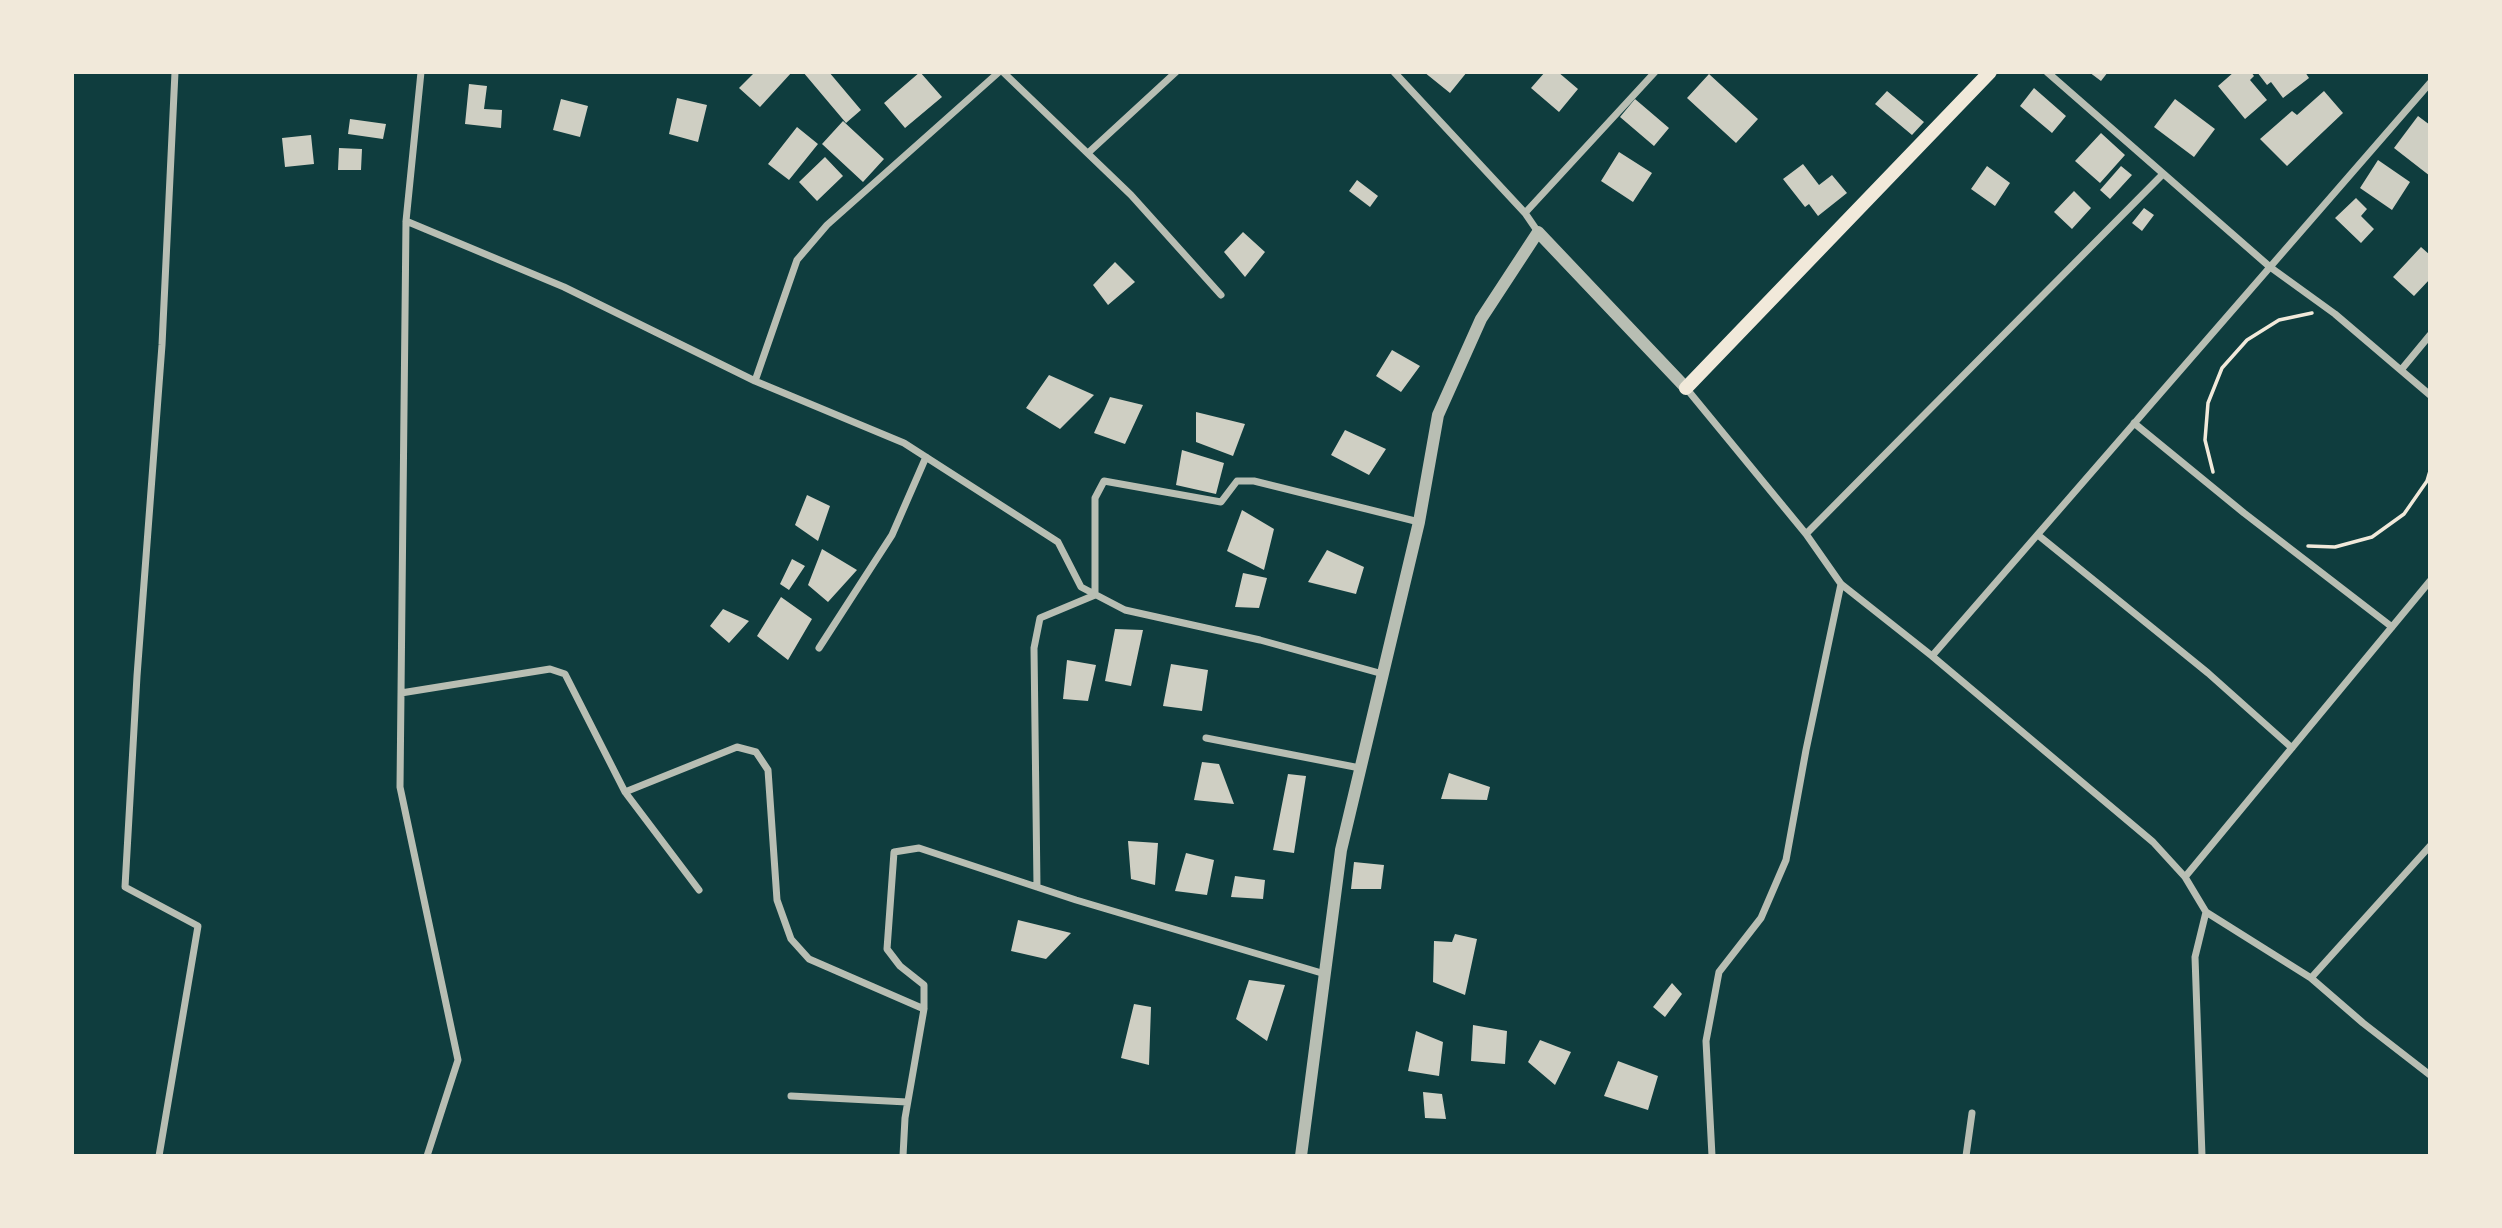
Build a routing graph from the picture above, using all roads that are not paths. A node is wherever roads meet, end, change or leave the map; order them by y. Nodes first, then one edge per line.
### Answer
1 (175, 72) edge
2 (421, 72) edge
3 (1001, 72) edge
4 (1176, 72) edge
5 (1394, 72) edge
6 (1655, 72) edge
7 (1990, 72) edge
8 (2047, 72) edge
9 (2430, 83) edge
10 (1088, 153) junction
11 (2162, 175) junction
12 (1525, 213) junction
13 (406, 221) junction
14 (1538, 232) junction
15 (2270, 267) junction
16 (1221, 295) dead end
17 (2430, 335) edge
18 (2401, 370) junction
19 (755, 381) junction
20 (1686, 388) junction
21 (2430, 394) edge
22 (2134, 423) junction
23 (926, 457) junction
24 (1419, 522) junction
25 (1806, 534) junction
26 (2038, 534) junction
27 (2430, 581) edge
28 (1841, 584) junction
29 (1096, 595) junction
30 (2392, 627) junction
31 (820, 648) dead end
32 (1932, 656) junction
33 (1383, 674) junction
34 (401, 693) junction
35 (1206, 738) dead end
36 (2292, 748) junction
37 (1360, 768) junction
38 (625, 792) junction
39 (2430, 846) edge
40 (2185, 877) junction
41 (1037, 887) junction
42 (699, 890) dead end
43 (2206, 912) junction
44 (1325, 974) junction
45 (2311, 978) junction
46 (924, 1009) junction
47 (2430, 1075) edge
48 (791, 1096) dead end
49 (907, 1102) junction
50 (1972, 1112) dead end
51 (159, 1156) edge
52 (427, 1156) edge
53 (903, 1156) edge
54 (1301, 1156) edge
55 (1712, 1156) edge
56 (1966, 1156) edge
57 (2202, 1156) edge

1 - 51 street
2 - 13 street
3 - 10 street
3 - 19 street
4 - 10 street
5 - 12 street
6 - 12 street
7 - 20 main road
8 - 11 street
9 - 15 street
10 - 16 street
11 - 15 street
11 - 25 street
12 - 14 street
13 - 19 street
13 - 34 street
14 - 20 street
14 - 24 street
15 - 18 street
15 - 22 street
17 - 18 street
18 - 21 street
19 - 23 street
20 - 25 street
22 - 26 street
22 - 30 street
23 - 29 street
23 - 31 street
24 - 29 street
24 - 33 street
25 - 28 street
26 - 32 street
26 - 36 street
27 - 30 street
28 - 32 street
28 - 55 street
29 - 33 street
29 - 41 street
30 - 36 street
32 - 40 street
33 - 37 street
34 - 38 street
34 - 52 street
35 - 37 street
36 - 40 street
37 - 44 street
38 - 42 street
38 - 46 street
39 - 45 street
40 - 43 street
41 - 44 street
41 - 46 street
43 - 45 street
43 - 57 street
44 - 54 street
45 - 47 street
46 - 49 street
48 - 49 street
49 - 53 street
50 - 56 street

